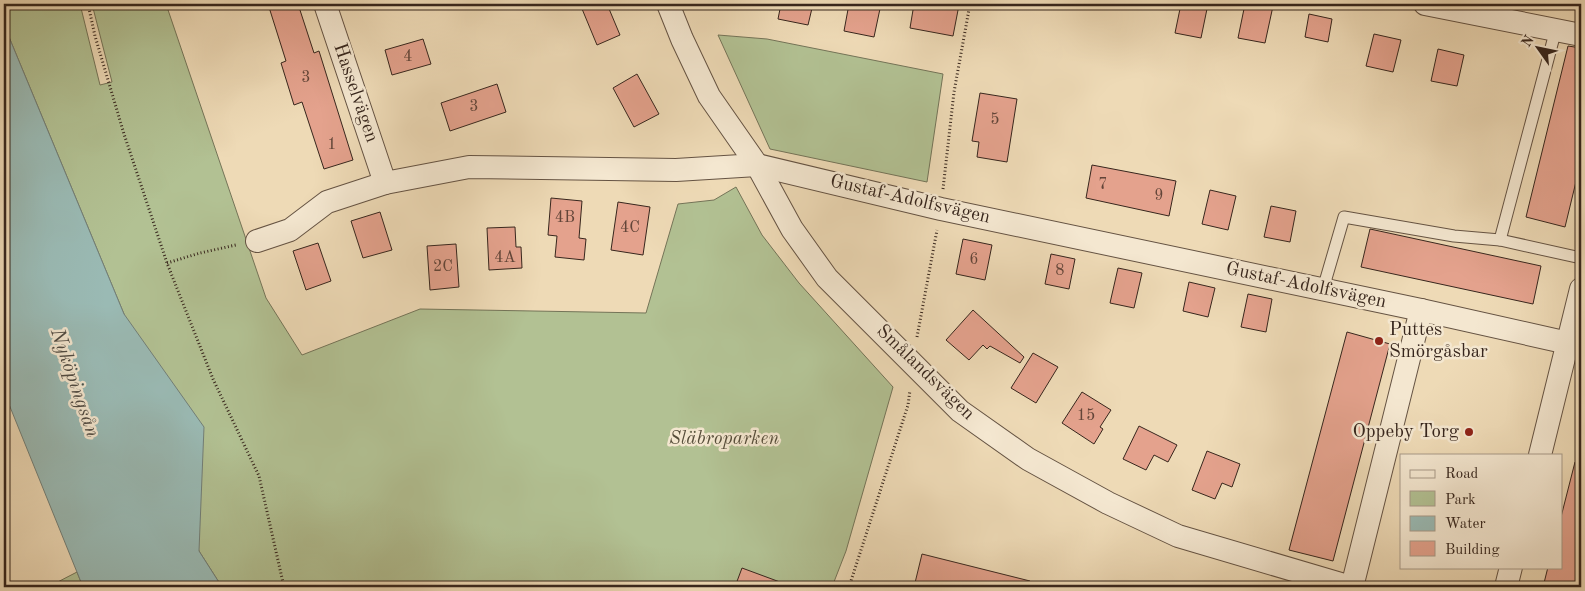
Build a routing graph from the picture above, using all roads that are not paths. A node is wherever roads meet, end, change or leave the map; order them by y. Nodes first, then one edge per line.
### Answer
1 (324, 4) edge
2 (668, 4) edge
3 (1425, 4) edge
4 (1556, 30) junction
5 (1581, 35) edge
6 (757, 164) junction
7 (385, 183) junction
8 (1500, 240) junction
9 (257, 241) road end
10 (1581, 258) edge
11 (1323, 289) junction
12 (1581, 289) edge
13 (1421, 310) junction
14 (1568, 344) junction
15 (1540, 454) edge
16 (1511, 568) edge
17 (1352, 587) edge
18 (1506, 587) edge

1 - 7 street, Hasselvägen
2 - 6 street, Smålandsvägen
3 - 4 street
4 - 5 street
4 - 8 lane
6 - 7 street, Gustaf-Adolfsvägen
6 - 11 street, Gustaf-Adolfsvägen
6 - 17 street, Smålandsvägen
7 - 9 street, Gustaf-Adolfsvägen
8 - 10 lane
8 - 11 lane
11 - 13 street, Gustaf-Adolfsvägen
12 - 14 street
13 - 14 street, Gustaf-Adolfsvägen
13 - 17 street
14 - 15 street
16 - 18 street

